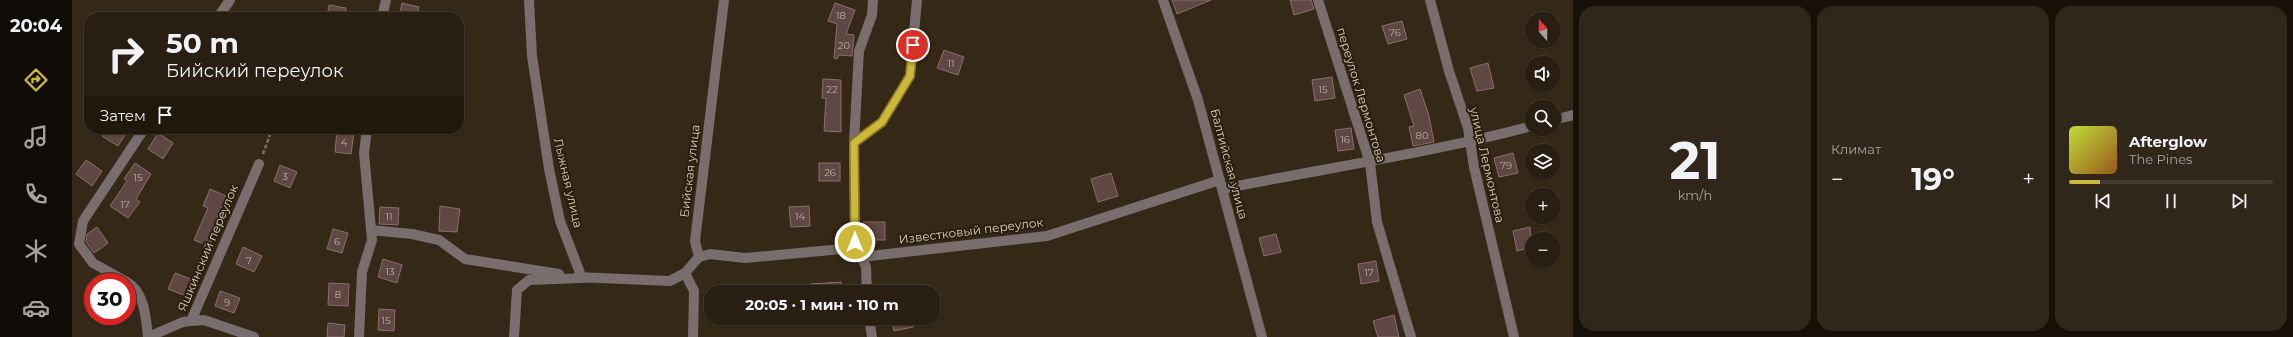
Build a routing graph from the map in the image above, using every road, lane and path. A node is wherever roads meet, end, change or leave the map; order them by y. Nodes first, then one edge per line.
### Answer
1 (230, 0) edge
2 (386, 0) edge
3 (529, 0) edge
4 (724, 0) edge
5 (873, 0) edge
6 (918, 0) edge
7 (1163, 0) edge
8 (1318, 0) edge
9 (1430, 0) edge
10 (222, 12) edge
11 (383, 12) edge
12 (1573, 115) edge
13 (1561, 118) edge
14 (1525, 128) edge
15 (141, 134) edge
16 (270, 134) edge
17 (366, 134) edge
18 (1469, 142) junction
19 (854, 143) junction
20 (1370, 163) junction
21 (259, 164) joint
22 (1221, 184) junction
23 (371, 230) junction
24 (860, 254) junction
25 (699, 257) junction
26 (111, 273) edge
27 (685, 273) junction
28 (582, 278) junction
29 (867, 285) edge
30 (136, 292) edge
31 (191, 321) junction
32 (870, 325) edge
33 (148, 337) edge
34 (254, 337) edge
35 (359, 337) edge
36 (514, 337) edge
37 (693, 337) edge
38 (872, 337) edge
39 (1262, 337) edge
40 (1411, 337) edge
41 (1514, 337) edge

1 - 10 street
2 - 11 street
3 - 28 street, Лыжная улица
4 - 25 street, Бийская улица
5 - 19 street
6 - 19 street
7 - 22 street, Балтийская улица
8 - 20 street, переулок Лермонтова
9 - 18 street, улица Лермонтова
12 - 13 street
14 - 18 street, Известковый переулок
15 - 26 street
16 - 21 path
17 - 23 street
18 - 20 street, Известковый переулок
18 - 41 street, улица Лермонтова
19 - 24 street
20 - 22 street, Известковый переулок
20 - 40 street, переулок Лермонтова
21 - 31 street, Яшкинский переулок
22 - 24 street, Известковый переулок
22 - 39 street, Балтийская улица
23 - 28 street
23 - 35 street
24 - 25 street, Известковый переулок
24 - 29 street
25 - 27 street
27 - 28 street
27 - 37 street
28 - 36 street
30 - 33 street
31 - 33 street, Яшкинский переулок
31 - 34 street
32 - 38 street

